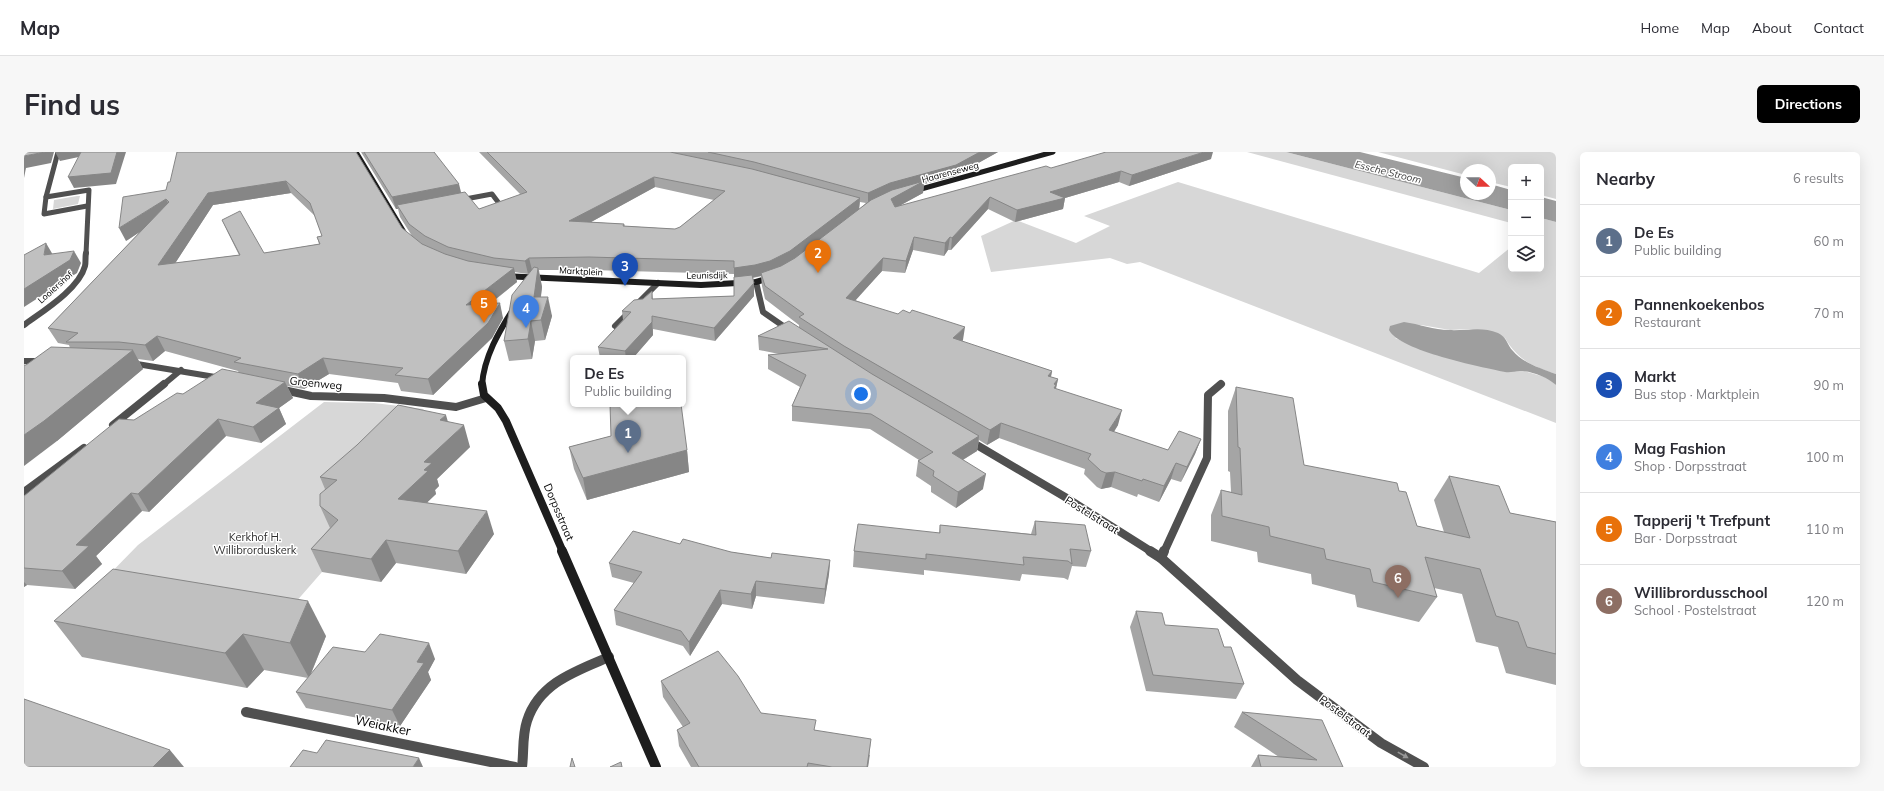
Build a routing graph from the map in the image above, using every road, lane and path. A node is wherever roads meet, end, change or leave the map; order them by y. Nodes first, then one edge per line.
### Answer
1 (58, 152) edge
2 (356, 152) edge
3 (1053, 152) edge
4 (905, 193) edge
5 (46, 197) junction
6 (454, 202) edge
7 (87, 206) junction
8 (501, 206) edge
9 (400, 212) edge
10 (393, 214) junction
11 (413, 244) edge
12 (500, 275) edge
13 (776, 276) edge
14 (538, 278) junction
15 (756, 282) junction
16 (658, 283) junction
17 (531, 287) edge
18 (518, 302) edge
19 (24, 325) edge
20 (615, 326) dead end
21 (798, 336) edge
22 (24, 361) edge
23 (48, 361) edge
24 (127, 362) edge
25 (181, 370) junction
26 (227, 379) edge
27 (1221, 384) dead end
28 (273, 388) edge
29 (486, 398) junction
30 (105, 431) edge
31 (965, 438) edge
32 (93, 440) edge
33 (24, 492) edge
34 (1161, 558) junction
35 (609, 657) junction
36 (246, 712) dead end
37 (515, 767) edge
38 (522, 767) edge
39 (656, 767) edge
40 (1424, 767) edge

1 - 5 street
2 - 10 street
3 - 4 street, Haarenseweg
5 - 7 street, Looiershof
5 - 7 street
6 - 8 street
7 - 19 street, Looiershof
9 - 10 street
10 - 11 street
12 - 14 street
13 - 15 street
14 - 16 street, Marktplein
14 - 17 street
15 - 16 street, Leunisdijk
15 - 21 street
16 - 20 street
18 - 29 street
22 - 23 street
24 - 25 street
25 - 26 street
25 - 30 street
27 - 34 street
28 - 29 street, Groenweg
29 - 35 street, Dorpsstraat
31 - 34 street, Postelstraat
32 - 33 street
34 -> 40 street, Postelstraat
35 - 38 street
35 - 39 street, Dorpsstraat
36 - 37 street, Weiakker

